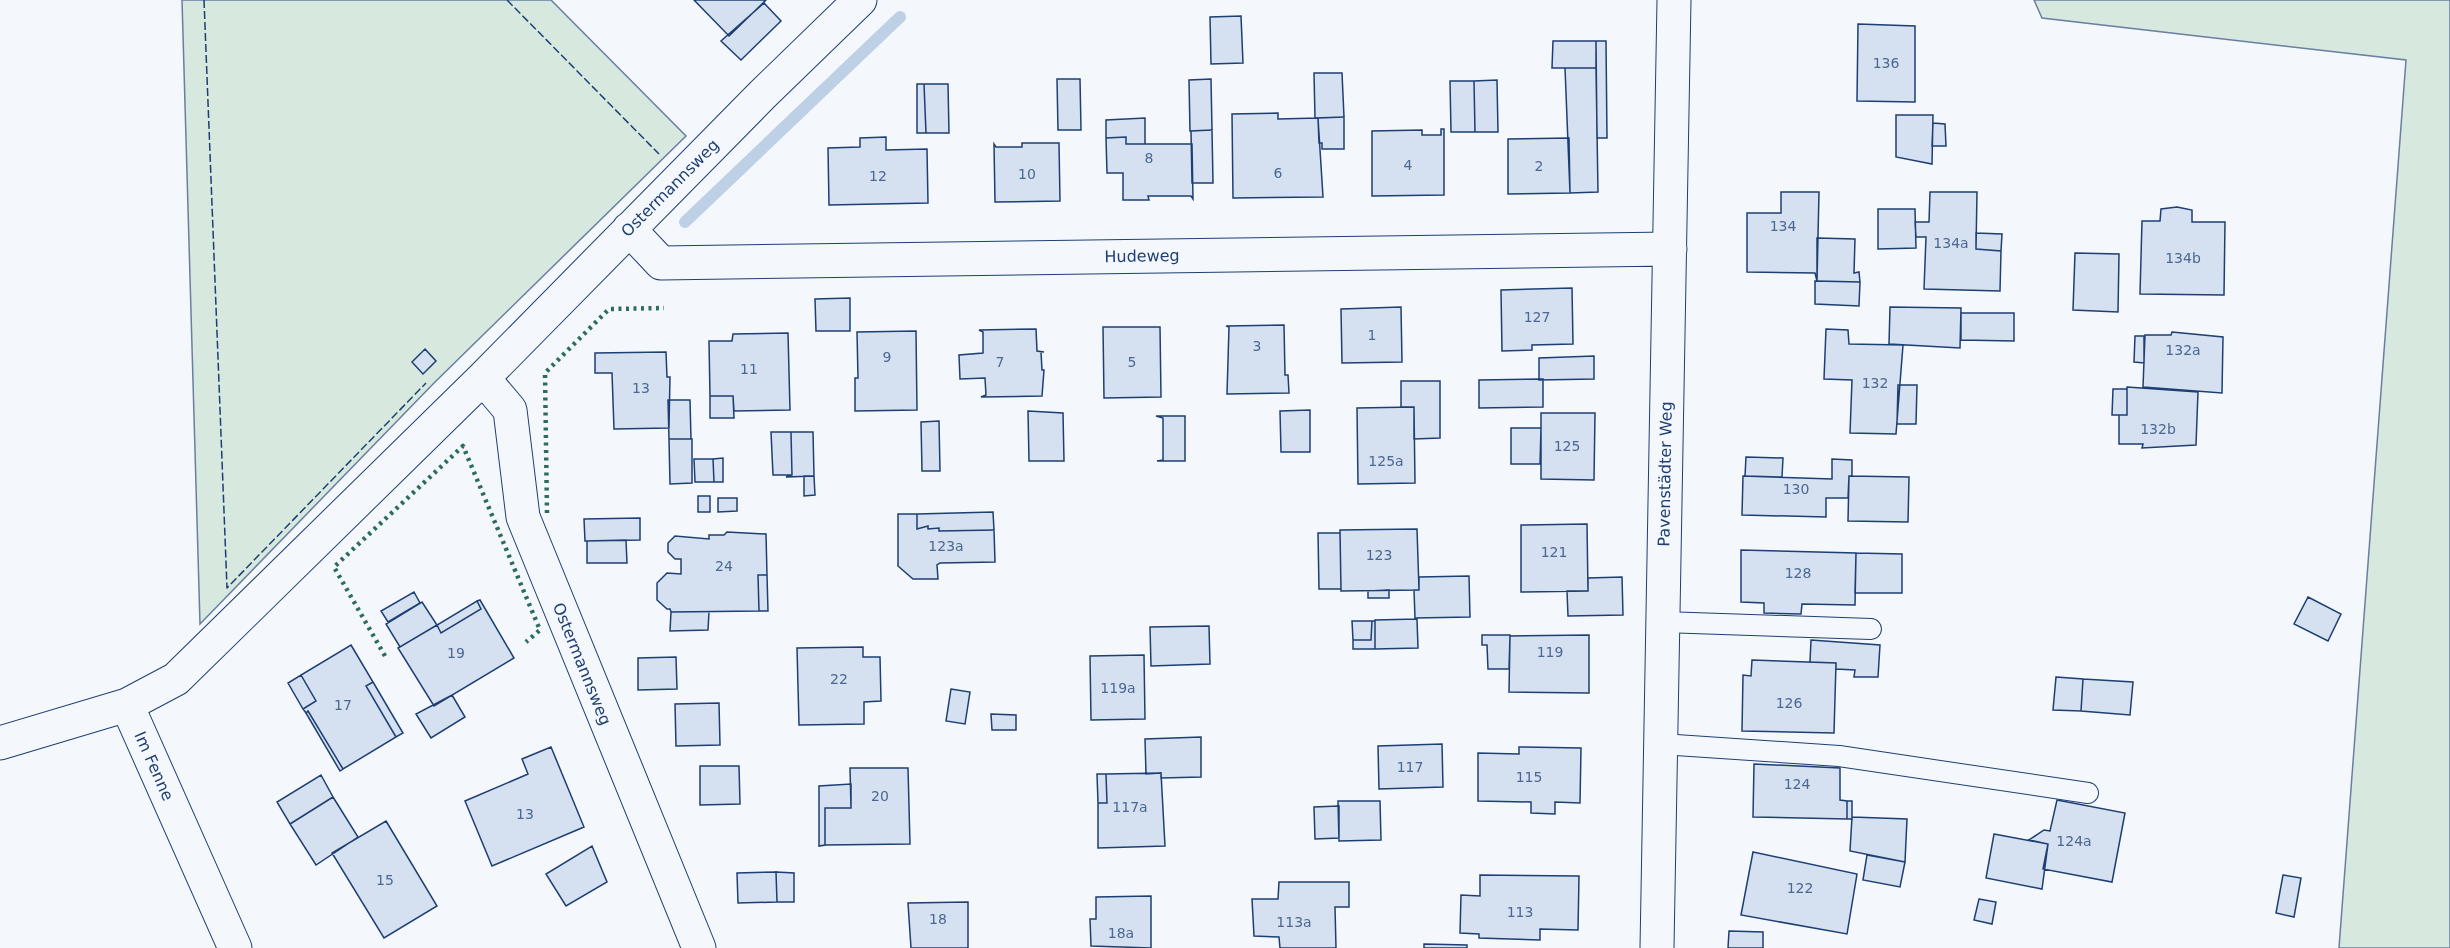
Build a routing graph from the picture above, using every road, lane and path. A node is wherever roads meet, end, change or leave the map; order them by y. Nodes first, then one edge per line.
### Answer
1 (860, 0) edge
2 (1674, 0) edge
3 (629, 229) junction
4 (1670, 249) junction
5 (483, 378) junction
6 (1663, 622) junction
7 (1871, 629) dead end
8 (127, 705) junction
9 (0, 743) edge
10 (1661, 744) junction
11 (2088, 794) dead end
12 (235, 948) edge
13 (699, 948) edge
14 (1657, 948) edge

1 - 3 street, Ostermannsweg
2 - 4 street, Pavenstädter Weg
3 - 4 street, Hudeweg
3 - 5 street, Ostermannsweg
4 - 6 street, Pavenstädter Weg
5 - 8 street, Ostermannsweg
5 - 13 street, Ostermannsweg
6 - 7 lane
6 - 10 street, Pavenstädter Weg
8 - 9 street
8 - 12 street, Im Fenne
10 - 11 lane
10 - 14 street, Pavenstädter Weg

